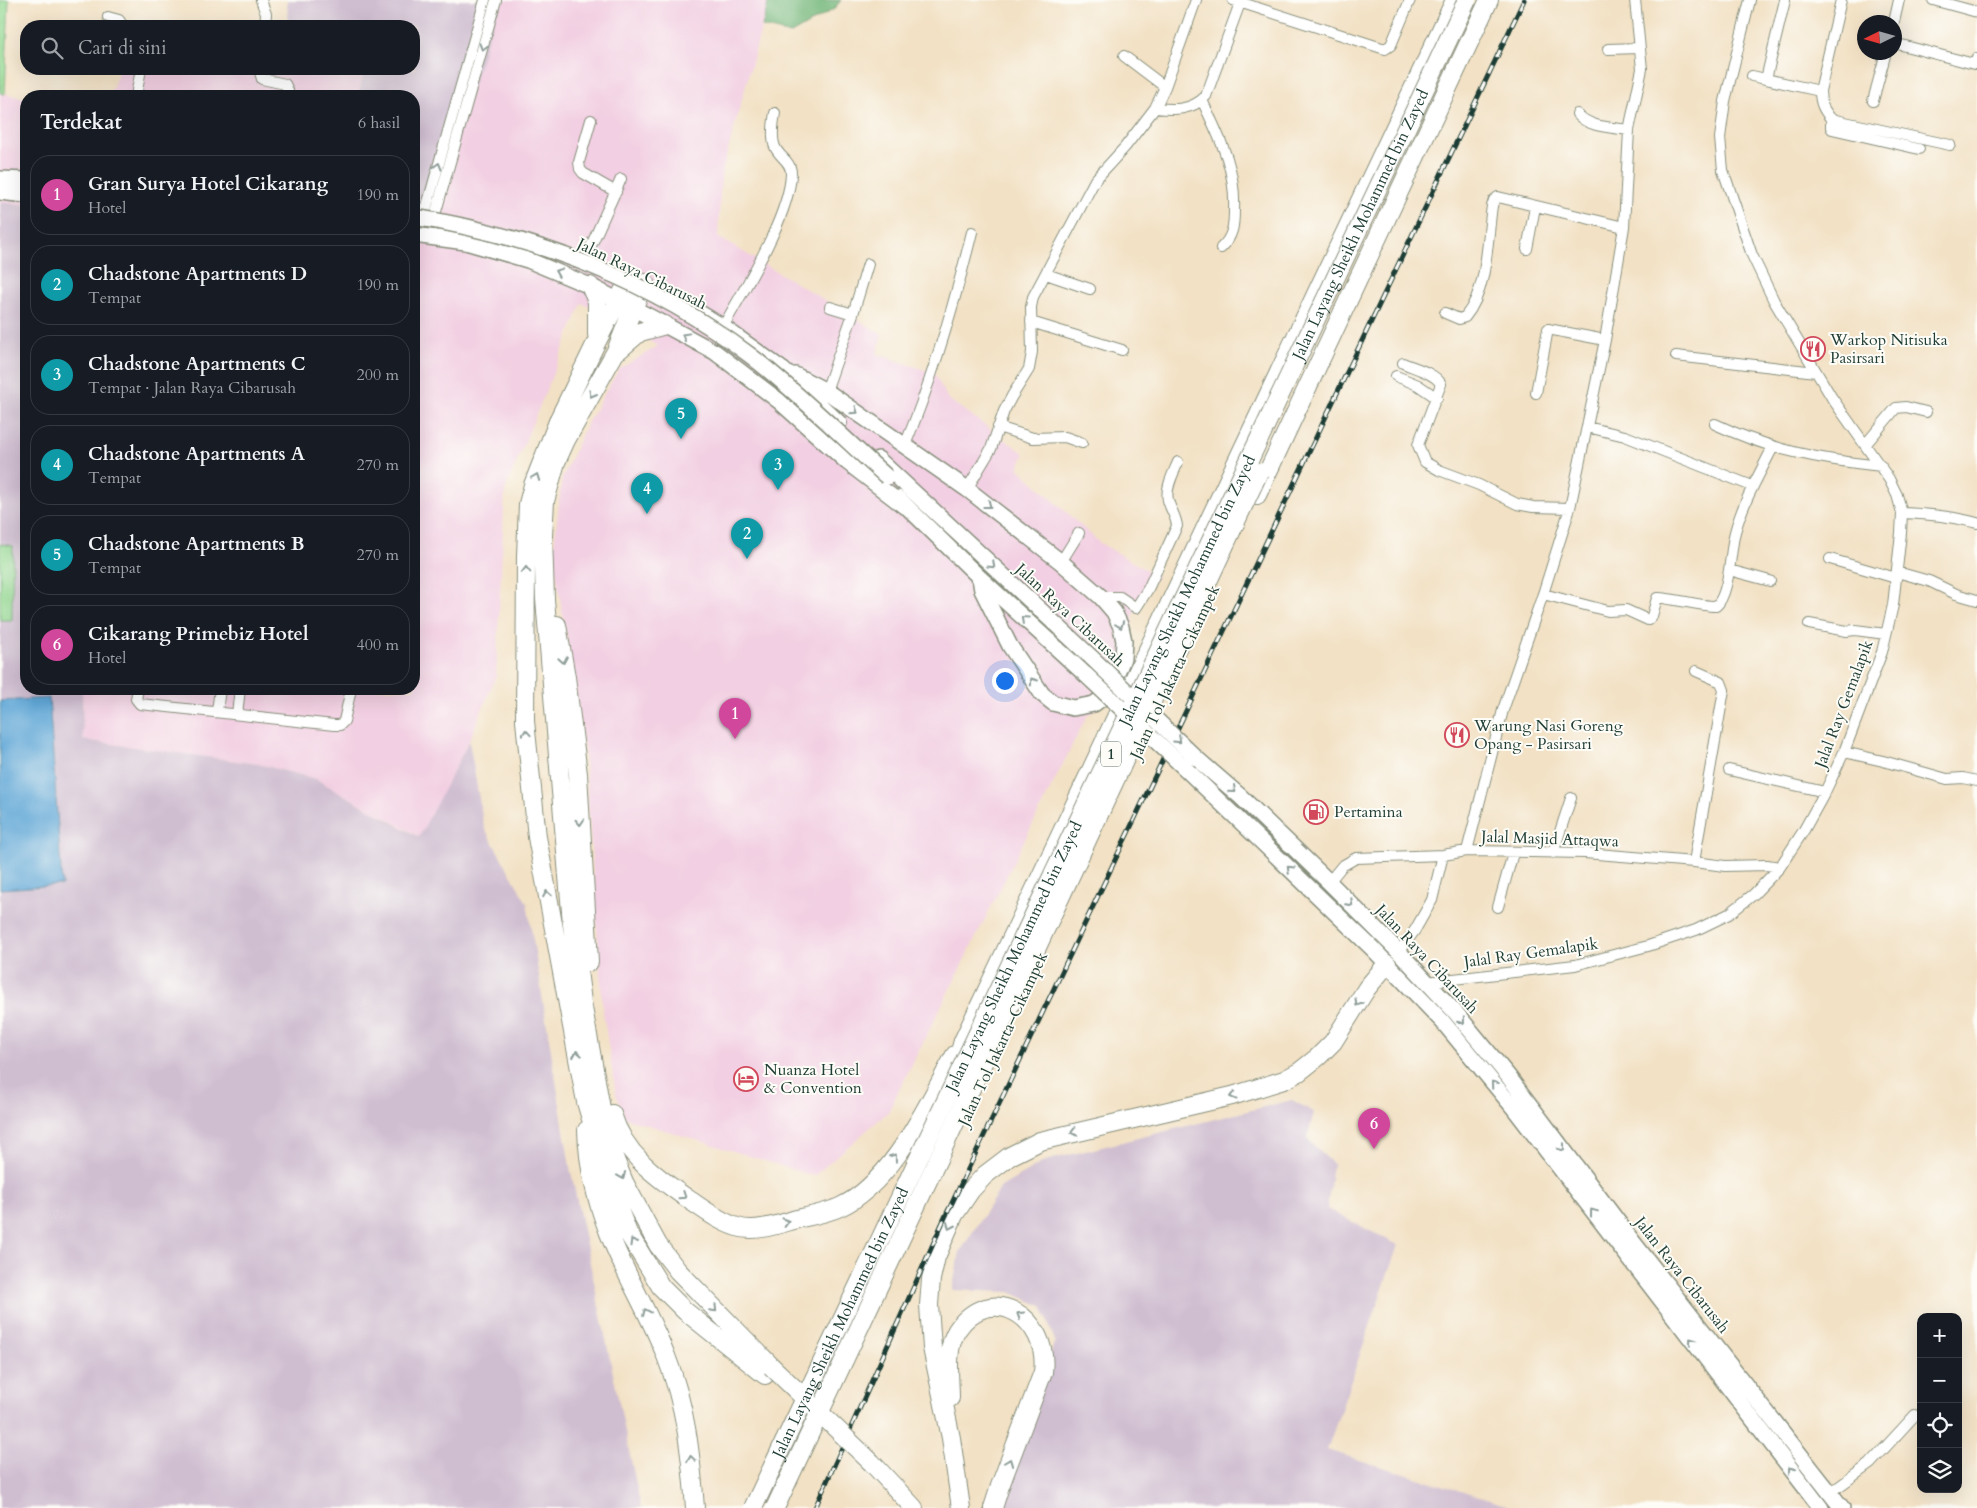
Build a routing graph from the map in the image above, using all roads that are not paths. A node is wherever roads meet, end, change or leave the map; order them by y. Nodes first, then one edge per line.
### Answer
1 (260, 0) edge
2 (485, 0) edge
3 (496, 0) edge
4 (1196, 0) edge
5 (1410, 0) edge
6 (1455, 0) edge
7 (1467, 0) edge
8 (1479, 0) edge
9 (1489, 0) edge
10 (1635, 0) edge
11 (1750, 0) edge
12 (1785, 0) edge
13 (1841, 0) edge
14 (1900, 0) edge
15 (1933, 0) edge
16 (1237, 1) edge
17 (1977, 12) edge
18 (1896, 15) edge
19 (108, 17) dead end
20 (119, 20) edge
21 (266, 20) edge
22 (1902, 45) edge
23 (1640, 48) junction
24 (1608, 49) dead end
25 (1124, 56) dead end
26 (1977, 58) edge
27 (1884, 60) edge
28 (140, 75) edge
29 (261, 75) edge
30 (1752, 76) dead end
31 (1766, 79) junction
32 (1165, 87) junction
33 (137, 90) edge
34 (288, 90) edge
35 (1820, 91) junction
36 (1202, 100) junction
37 (1873, 101) dead end
38 (1155, 108) junction
39 (775, 113) dead end
40 (1577, 114) dead end
41 (591, 120) dead end
42 (1831, 120) junction
43 (1629, 130) junction
44 (1950, 145) dead end
45 (1919, 149) dead end
46 (0, 178) edge
47 (20, 180) edge
48 (621, 180) dead end
49 (0, 192) edge
50 (616, 192) junction
51 (20, 194) edge
52 (1536, 207) junction
53 (420, 216) edge
54 (1624, 227) junction
55 (972, 232) dead end
56 (420, 236) edge
57 (1221, 248) dead end
58 (1527, 249) dead end
59 (586, 257) junction
60 (868, 264) dead end
61 (1046, 274) junction
62 (632, 276) junction
63 (590, 286) junction
64 (1090, 290) dead end
65 (666, 294) junction
66 (620, 301) junction
67 (830, 307) dead end
68 (853, 314) junction
69 (1445, 314) dead end
70 (658, 321) junction
71 (1031, 322) junction
72 (723, 327) junction
73 (597, 340) junction
74 (1605, 340) junction
75 (1122, 350) dead end
76 (616, 352) junction
77 (1676, 356) dead end
78 (1403, 363) dead end
79 (782, 370) junction
80 (1816, 372) junction
81 (1396, 376) dead end
82 (826, 391) junction
83 (1536, 393) dead end
84 (1436, 398) junction
85 (1926, 412) dead end
86 (1715, 424) dead end
87 (998, 427) junction
88 (1587, 427) junction
89 (1082, 443) dead end
90 (904, 445) junction
91 (1865, 445) junction
92 (1773, 447) junction
93 (1178, 462) dead end
94 (1880, 466) junction
95 (886, 480) junction
96 (1752, 486) junction
97 (967, 489) junction
98 (918, 496) junction
99 (904, 506) junction
100 (1570, 508) junction
101 (1902, 513) junction
102 (1977, 523) edge
103 (1079, 533) dead end
104 (1830, 559) dead end
105 (1061, 562) junction
106 (1729, 570) junction
107 (1897, 575) junction
108 (980, 578) junction
109 (544, 579) junction
110 (1770, 581) dead end
111 (1543, 594) junction
112 (1101, 597) junction
113 (1977, 600) edge
114 (1809, 624) dead end
115 (1886, 634) junction
116 (1696, 672) dead end
117 (137, 695) edge
118 (219, 695) edge
119 (239, 695) edge
120 (350, 695) edge
121 (217, 712) junction
122 (237, 714) junction
123 (1844, 752) junction
124 (1729, 770) dead end
125 (1977, 781) edge
126 (1825, 792) junction
127 (1570, 798) dead end
128 (1467, 851) junction
129 (1513, 853) junction
130 (1553, 853) junction
131 (1444, 855) junction
132 (1694, 862) junction
133 (1780, 867) junction
134 (1329, 882) junction
135 (1498, 907) dead end
136 (1393, 958) junction
137 (1428, 982) junction
138 (1416, 994) junction
139 (963, 1041) junction
140 (586, 1102) junction
141 (768, 1371) junction
142 (1915, 1415) dead end
143 (951, 1438) junction
144 (869, 1466) junction
145 (1830, 1493) junction
146 (1815, 1505) edge
147 (695, 1508) edge
148 (753, 1508) edge
149 (775, 1508) edge
150 (784, 1508) edge
151 (902, 1508) edge
152 (914, 1508) edge
153 (961, 1508) edge
154 (993, 1508) edge
155 (1842, 1508) edge

1 - 21 street
53 -> 2 street
3 -> 53 street
4 - 32 street
5 - 16 street
6 - 139 highway, Jalan Tol Jakarta–Cikampek / 1
7 - 148 highway, Jalan Layang Sheikh Mohammed bin Zayed / 1, bridge
8 - 149 highway, Jalan Layang Sheikh Mohammed bin Zayed / 1, bridge
9 - 150 highway, Jalan Tol Jakarta–Cikampek / 1
10 - 23 street
11 - 80 street, Jalal Ray Gemalapik
12 - 31 street
13 - 35 street
14 - 18 street
15 - 17 street
16 - 36 street
19 - 20 street
22 - 26 street
23 - 24 street
23 - 43 street
25 - 32 street
27 - 37 street
28 - 33 street
29 - 34 street
30 - 31 street
31 - 35 street
32 - 38 street
35 - 42 street
36 - 38 street
36 - 57 street
38 - 61 street
39 - 72 street
40 - 43 street
41 - 50 street
42 - 44 street
42 - 45 street
43 - 54 street
46 - 47 main road
48 - 50 street
49 - 51 main road
50 - 59 street
52 - 54 street
52 - 58 street
52 - 69 street
53 - 59 main road, Jalan Raya Cibarusah
53 - 95 main road, Jalan Raya Cibarusah
54 - 74 street
55 - 90 street
63 -> 56 main road, Jalan Raya Cibarusah
59 - 62 main road, Jalan Raya Cibarusah
60 - 68 street
61 - 64 street
61 - 71 street
62 - 65 main road, Jalan Raya Cibarusah
62 - 66 highway
63 - 66 main road, Jalan Raya Cibarusah
63 - 73 highway
65 - 70 main road
65 - 72 main road, Jalan Raya Cibarusah
66 - 70 main road, Jalan Raya Cibarusah
66 - 73 highway
66 - 76 highway
67 - 68 street
68 - 82 street
70 - 76 highway
99 -> 70 main road, Jalan Raya Cibarusah
71 - 75 street
71 - 87 street
72 - 79 main road, Jalan Raya Cibarusah
140 -> 73 highway
74 - 83 street
74 - 88 street
76 -> 109 highway
77 - 80 street
78 - 84 street
79 - 82 main road
79 - 98 main road, Jalan Raya Cibarusah
80 - 91 street, Jalal Ray Gemalapik
81 - 84 street
82 -> 90 main road
84 - 100 street
85 - 91 street
86 - 92 street
87 - 89 street
87 - 97 street
88 - 96 street
88 - 100 street
90 - 97 main road
91 - 94 street, Jalal Ray Gemalapik
92 - 94 street
92 - 96 street
93 - 112 street
94 - 101 street, Jalal Ray Gemalapik
95 - 98 main road, Jalan Raya Cibarusah
95 - 99 main road, Jalan Raya Cibarusah
96 - 106 street
97 -> 105 main road
98 -> 134 main road, Jalan Raya Cibarusah, bridge
99 - 108 main road, Jalan Raya Cibarusah
100 - 111 street
101 - 102 street
101 - 107 street, Jalal Ray Gemalapik
103 - 105 street
104 - 107 street
105 - 112 main road
106 - 110 street
106 - 111 street
107 - 113 street
107 - 115 street, Jalal Ray Gemalapik
112 -> 108 main road
136 -> 108 main road, Jalan Raya Cibarusah, bridge
109 -> 139 highway
109 -> 141 highway
111 - 128 street
114 - 115 street
115 - 123 street, Jalal Ray Gemalapik
116 - 132 street
117 - 121 street
118 - 121 street
119 - 122 street
120 - 122 street
121 - 122 street
123 - 125 street
123 - 126 street, Jalal Ray Gemalapik
124 - 126 street
126 - 133 street, Jalal Ray Gemalapik
127 - 130 street
128 - 129 street, Jalal Masjid Attaqwa
128 - 131 street, Jalal Masjid Attaqwa
129 - 130 street, Jalal Masjid Attaqwa
129 - 135 street
130 - 132 street, Jalal Masjid Attaqwa
131 - 134 street, Jalal Masjid Attaqwa
131 - 136 street
132 - 133 street, Jalal Masjid Attaqwa
133 - 137 street, Jalal Ray Gemalapik
134 -> 136 main road, Jalan Raya Cibarusah
136 - 137 main road, Jalan Raya Cibarusah
136 - 138 main road, Jalan Raya Cibarusah
136 -> 143 highway
137 - 138 main road
137 -> 145 main road, Jalan Raya Cibarusah
146 -> 138 main road, Jalan Raya Cibarusah
139 - 148 highway, Jalan Tol Jakarta–Cikampek / 1
141 -> 140 highway
147 -> 140 highway
141 - 144 highway, bridge
142 - 145 street
143 - 153 highway
154 -> 143 highway
144 - 151 highway
144 - 152 highway
145 - 155 main road, Jalan Raya Cibarusah

